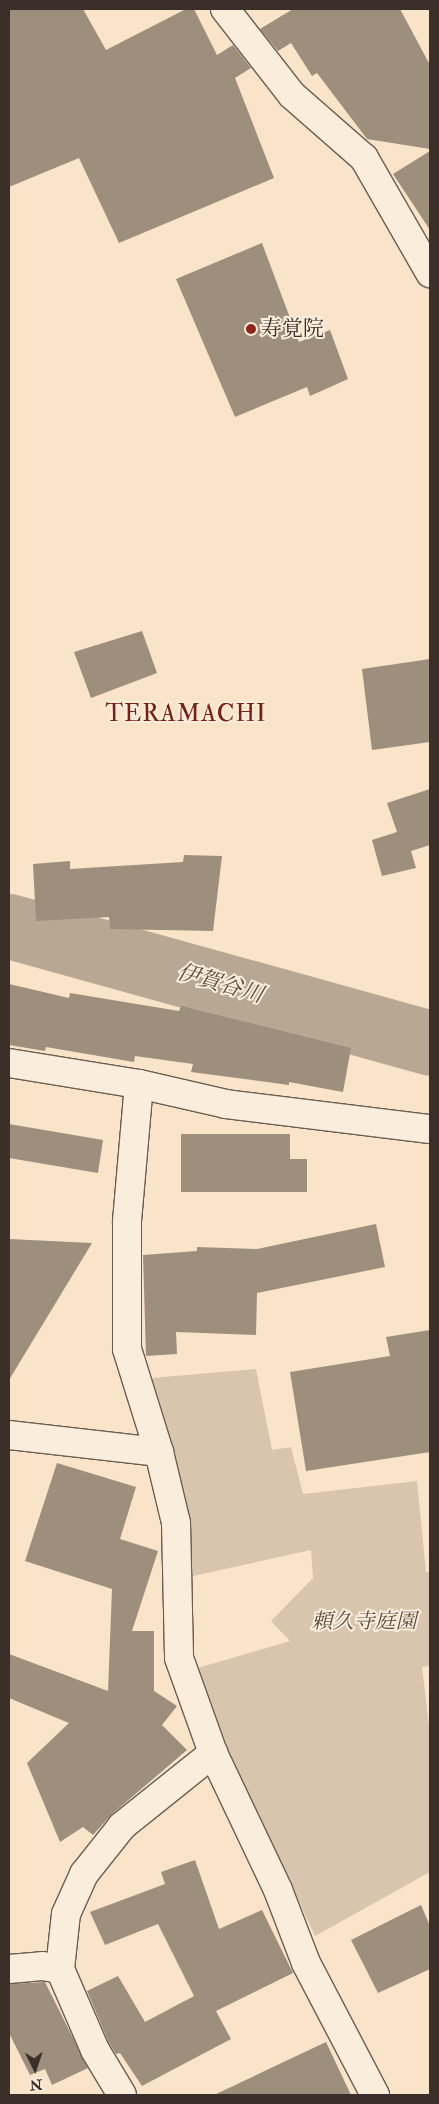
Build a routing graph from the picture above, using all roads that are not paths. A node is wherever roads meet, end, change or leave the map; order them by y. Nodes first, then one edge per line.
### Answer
1 (226, 9) edge
2 (430, 273) edge
3 (9, 1063) edge
4 (138, 1084) junction
5 (430, 1129) edge
6 (9, 1434) edge
7 (159, 1452) junction
8 (213, 1753) junction
9 (9, 1969) edge
10 (60, 1969) junction
11 (122, 2095) edge
12 (376, 2095) edge

1 - 2 street
3 - 4 street
4 - 5 street
4 - 7 street
6 - 7 street
7 - 8 street
8 - 10 street
8 - 12 street
9 - 10 street
10 - 11 street

